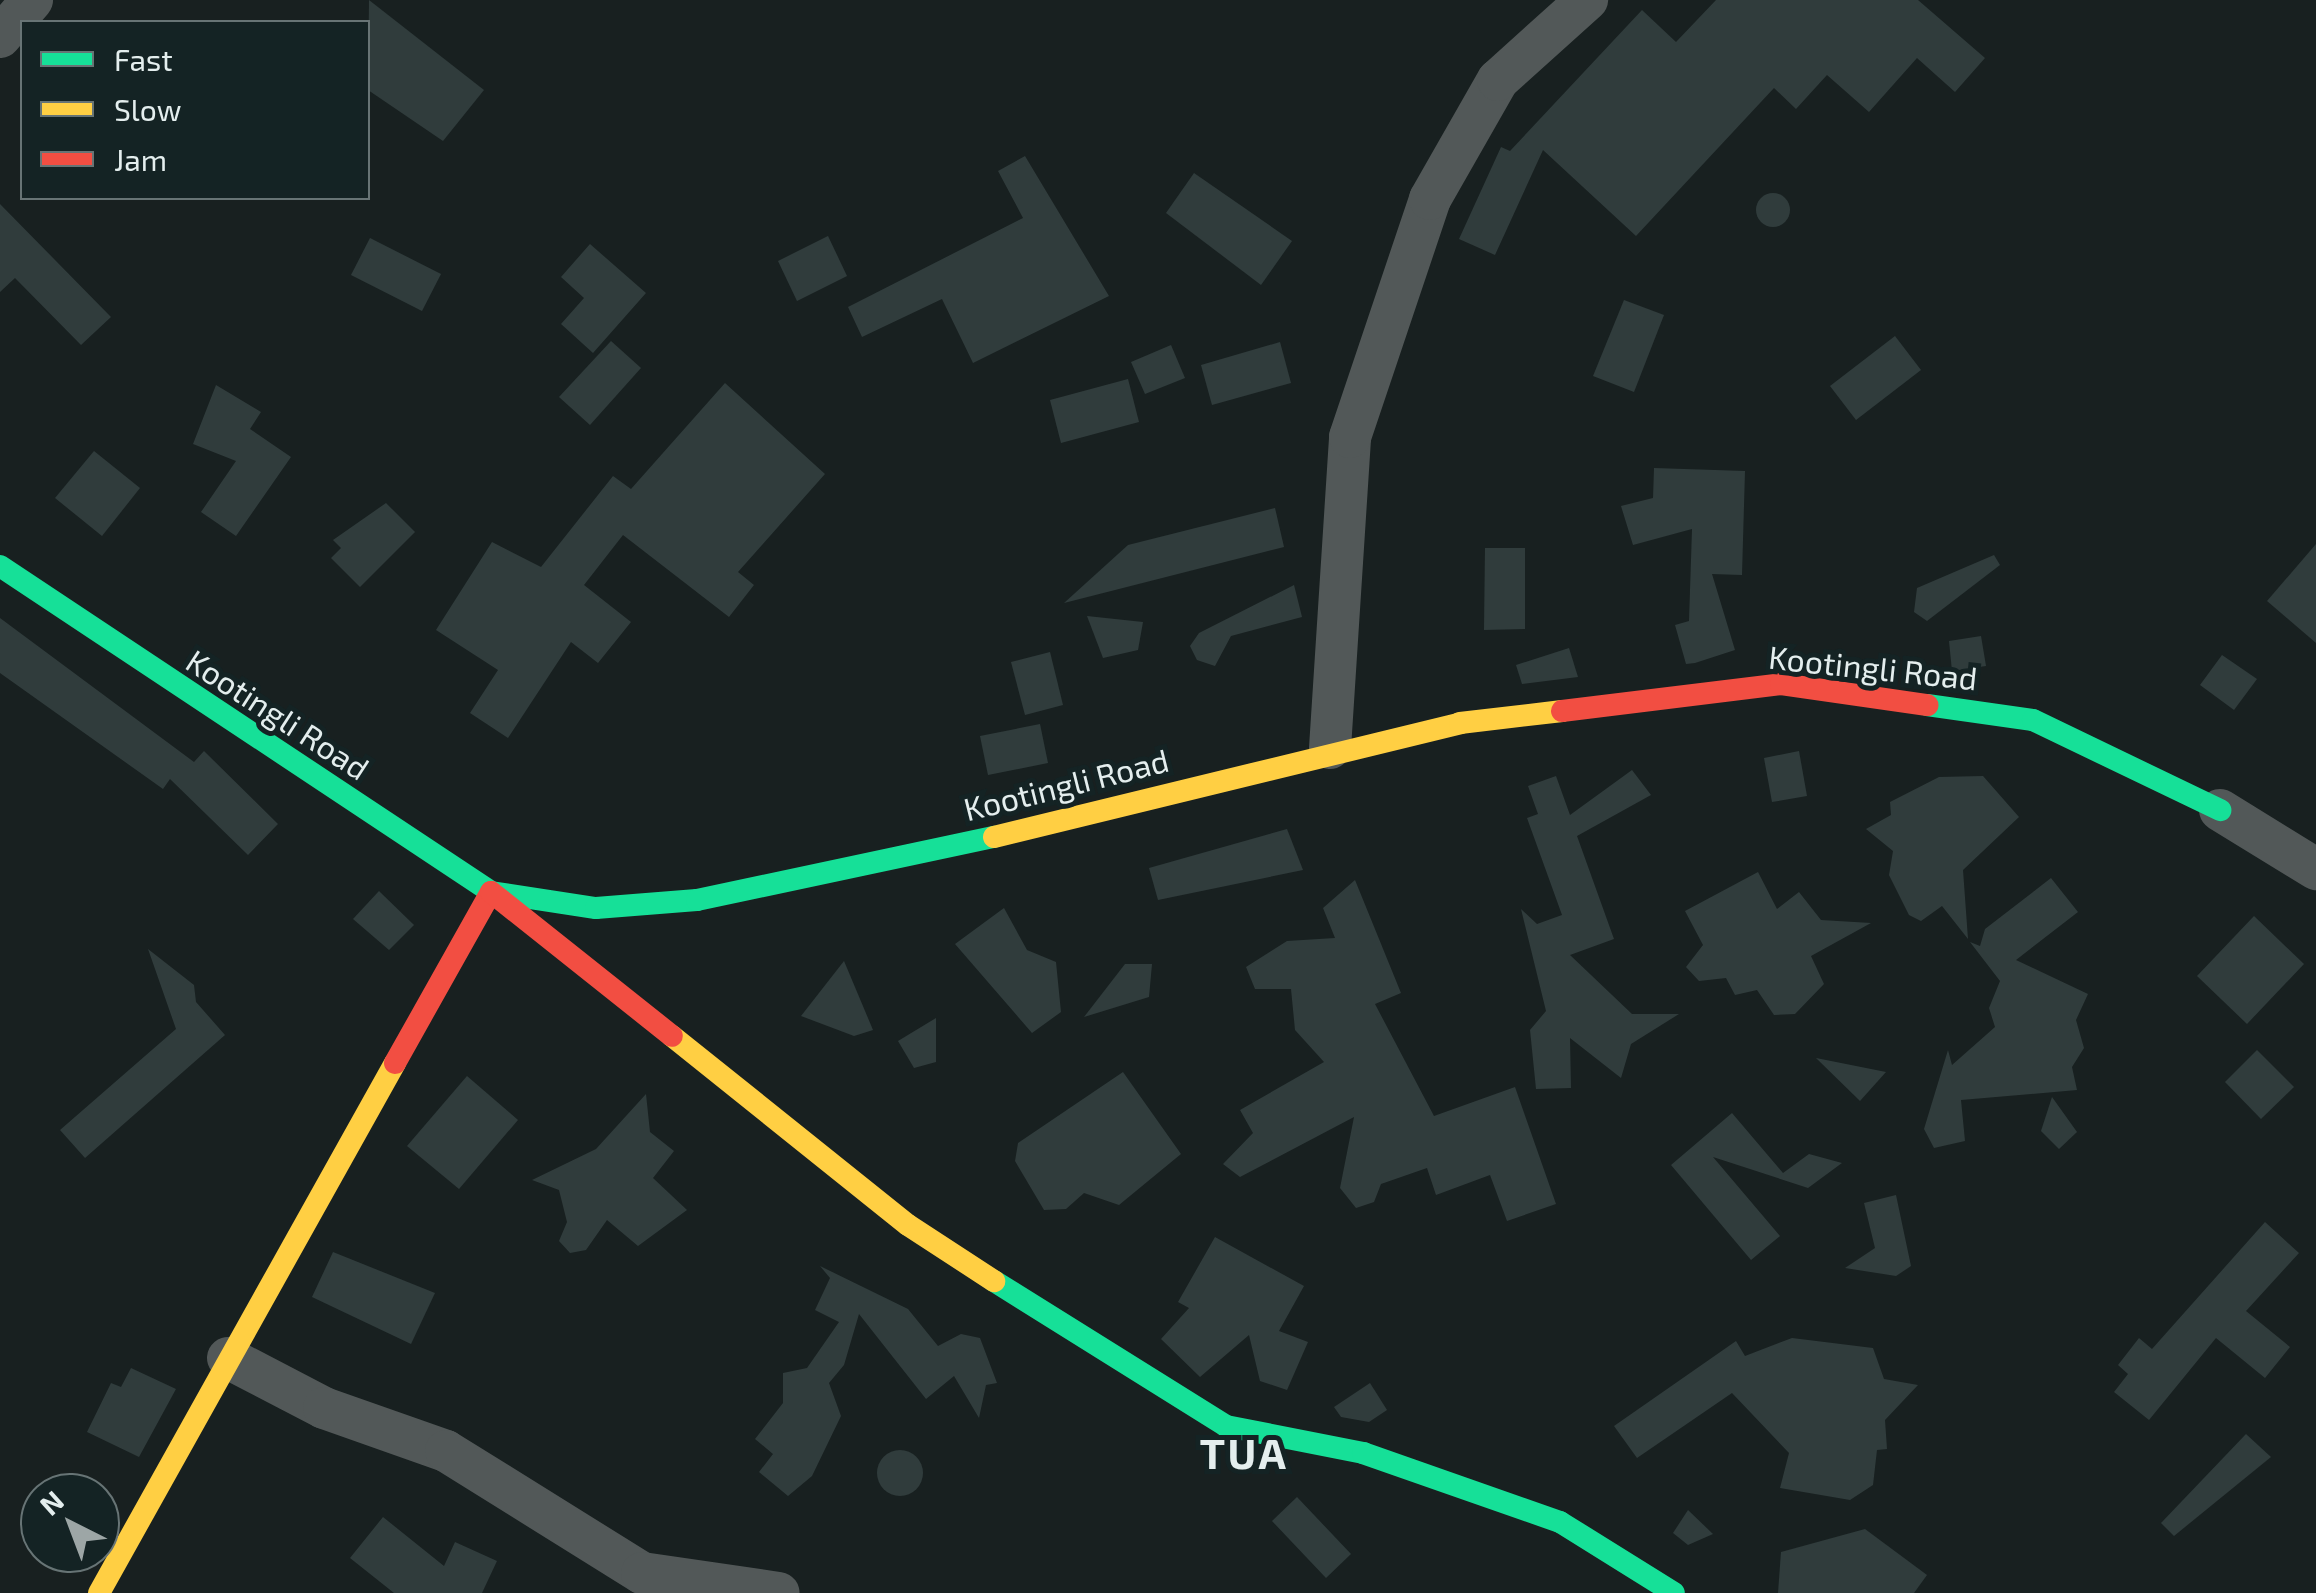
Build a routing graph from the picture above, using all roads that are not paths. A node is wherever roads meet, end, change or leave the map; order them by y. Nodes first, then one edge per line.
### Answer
1 (32, 0) edge
2 (1587, 0) edge
3 (0, 38) edge
4 (0, 566) edge
5 (1330, 748) junction
6 (2220, 810) joint
7 (2316, 869) edge
8 (491, 892) junction
9 (228, 1358) junction
10 (99, 1593) edge
11 (779, 1593) edge
12 (1674, 1593) edge

1 - 3 street
2 - 5 street
4 - 8 street, Kootingli Road
5 - 6 street, Kootingli Road
5 - 8 street, Kootingli Road
6 - 7 street
8 - 9 street
8 - 12 street
9 - 10 street
9 - 11 street

